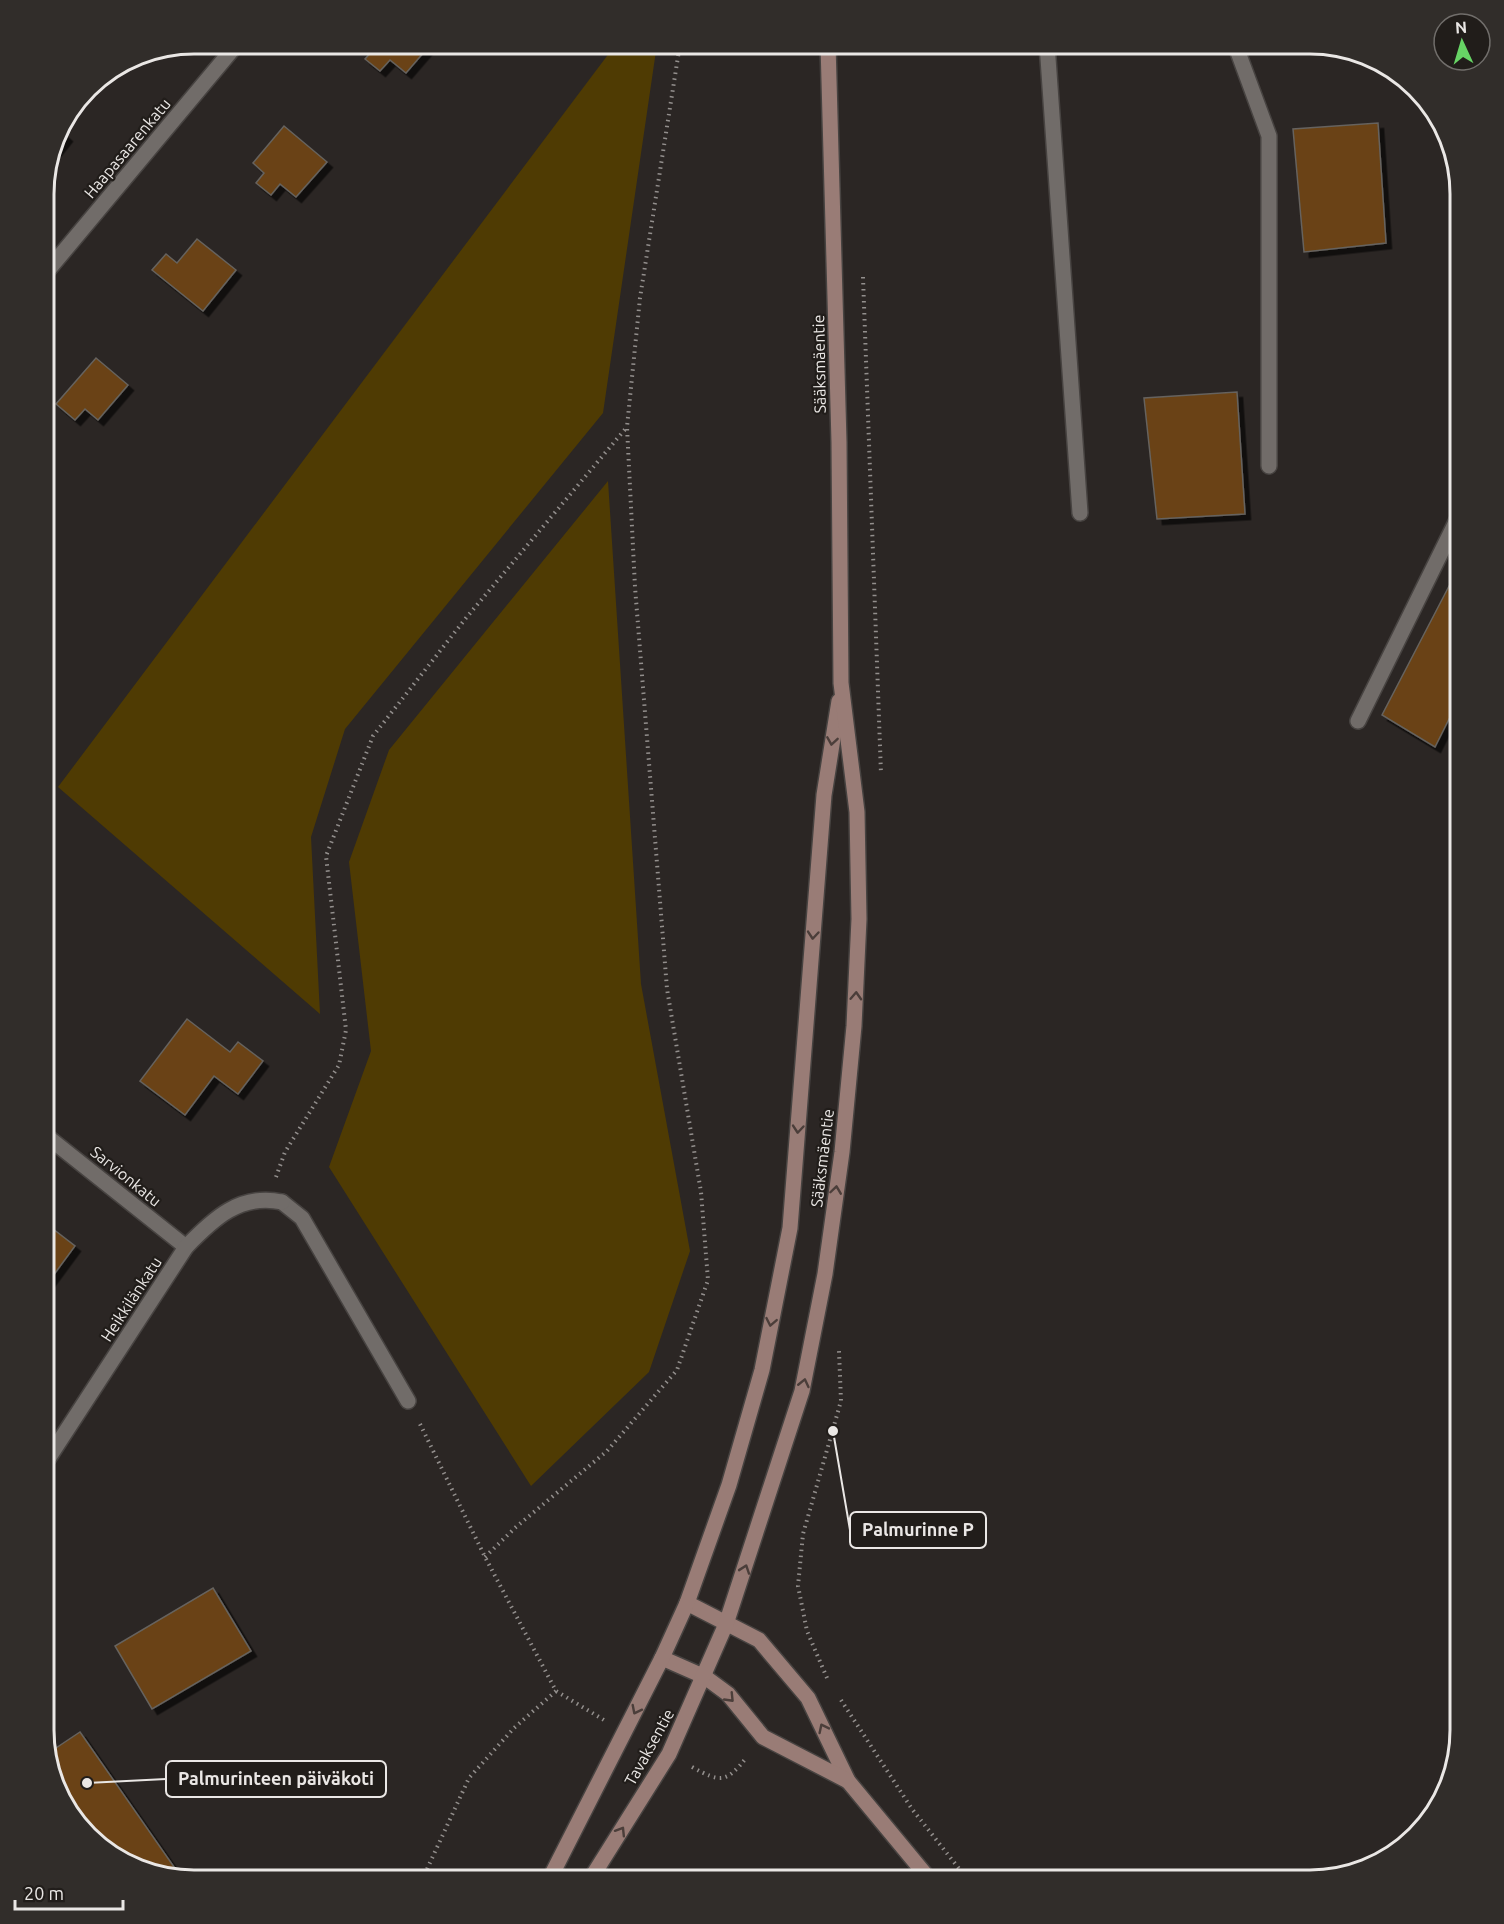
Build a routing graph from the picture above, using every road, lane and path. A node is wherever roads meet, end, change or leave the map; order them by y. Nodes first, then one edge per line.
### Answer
1 (229, 54) edge
2 (678, 54) edge
3 (828, 54) edge
4 (1048, 54) edge
5 (1239, 54) edge
6 (54, 263) edge
7 (627, 427) junction
8 (1269, 466) dead end
9 (1080, 513) dead end
10 (1450, 536) edge
11 (841, 683) junction
12 (1358, 721) dead end
13 (54, 1142) edge
14 (274, 1201) junction
15 (186, 1247) junction
16 (408, 1401) joint
17 (54, 1450) edge
18 (485, 1557) junction
19 (687, 1603) junction
20 (726, 1624) junction
21 (807, 1631) dead end
22 (663, 1658) junction
23 (705, 1677) junction
24 (829, 1682) junction
25 (556, 1690) junction
26 (808, 1698) junction
27 (626, 1730) junction
28 (763, 1737) junction
29 (669, 1754) junction
30 (848, 1781) junction
31 (428, 1870) edge
32 (555, 1870) edge
33 (597, 1870) edge
34 (921, 1870) edge
35 (959, 1870) edge

1 - 6 street, Haapasaarenkatu
2 - 7 path
3 - 11 main road, Sääksmäentie
4 - 9 street
5 - 8 street
7 - 14 path
7 - 18 path
10 - 12 street
11 -> 19 main road, Sääksmäentie
20 -> 11 main road, Sääksmäentie
13 - 15 street, Sarvionkatu
14 - 15 street, Heikkilänkatu
14 - 16 street
15 - 17 street, Heikkilänkatu
16 - 18 path
18 - 25 path
19 - 20 main road
19 - 22 main road, Sääksmäentie
20 - 23 main road, Tavaksentie
20 - 26 main road
21 - 24 path
22 - 23 main road
22 -> 27 main road, Tavaksentie
23 -> 28 main road
23 - 29 main road, Tavaksentie
24 - 26 path
24 - 35 path
25 - 27 path
25 - 31 path
30 -> 26 main road
27 - 32 main road, Tavaksentie
28 - 29 path
28 - 30 main road
33 -> 29 main road, Tavaksentie
30 - 34 main road

